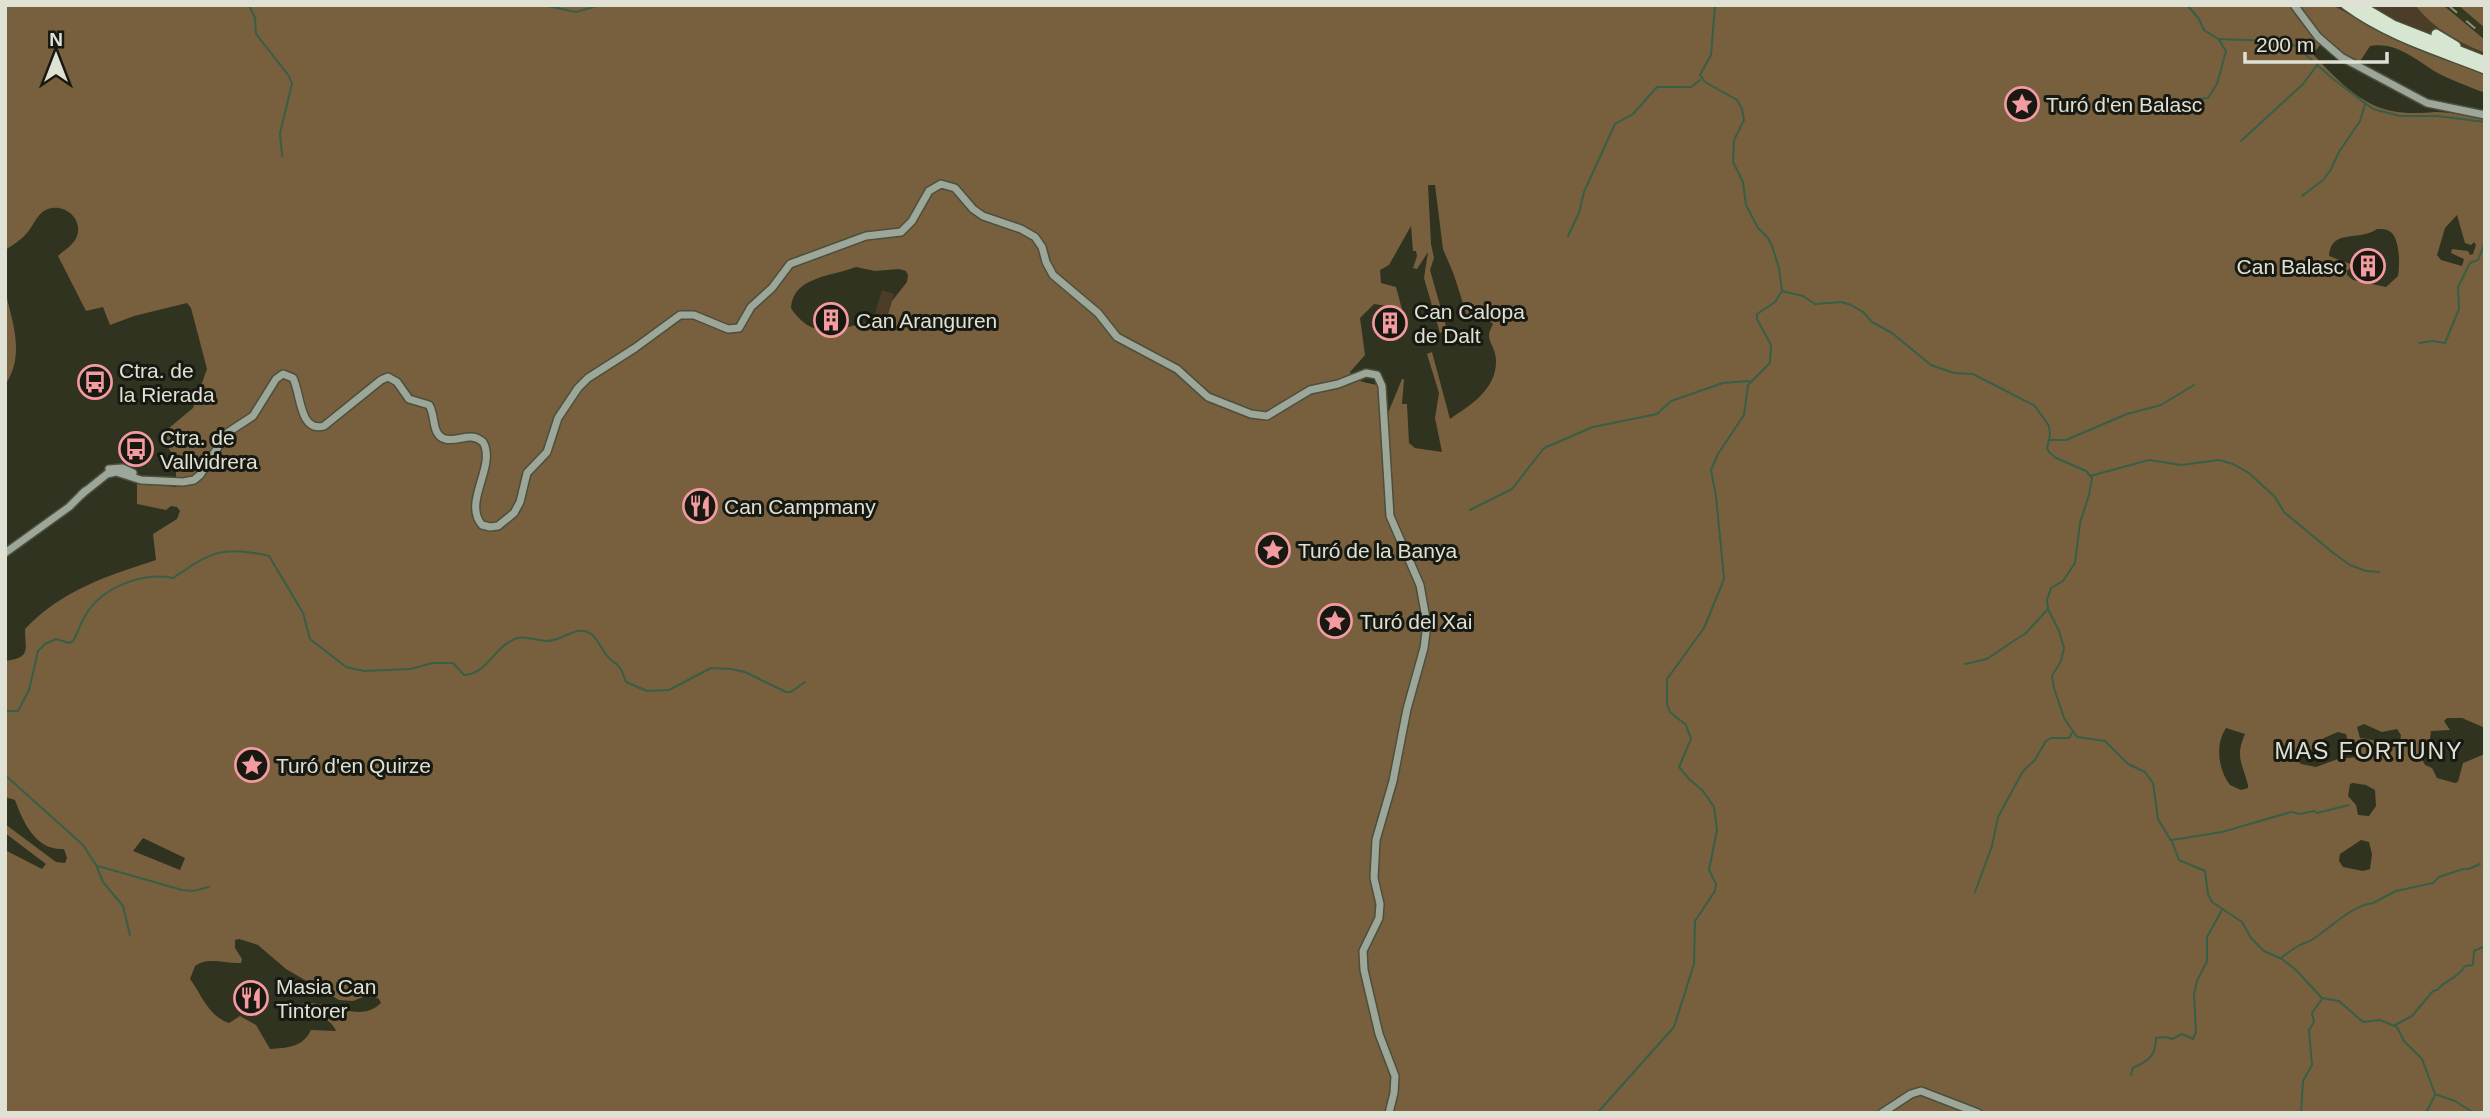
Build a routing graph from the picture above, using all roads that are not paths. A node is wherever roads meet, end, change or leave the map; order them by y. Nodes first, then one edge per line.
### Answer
1 (2294, 5) edge
2 (2346, 5) edge
3 (2359, 5) edge
4 (2436, 34) dead end
5 (2482, 60) edge
6 (2485, 69) edge
7 (2485, 115) edge
8 (5, 553) edge
9 (1389, 1113) edge
10 (1882, 1113) edge
11 (1978, 1113) edge

1 - 7 main road
2 - 6 highway
3 - 5 highway
4 - 5 highway
8 - 9 main road
10 - 11 main road

